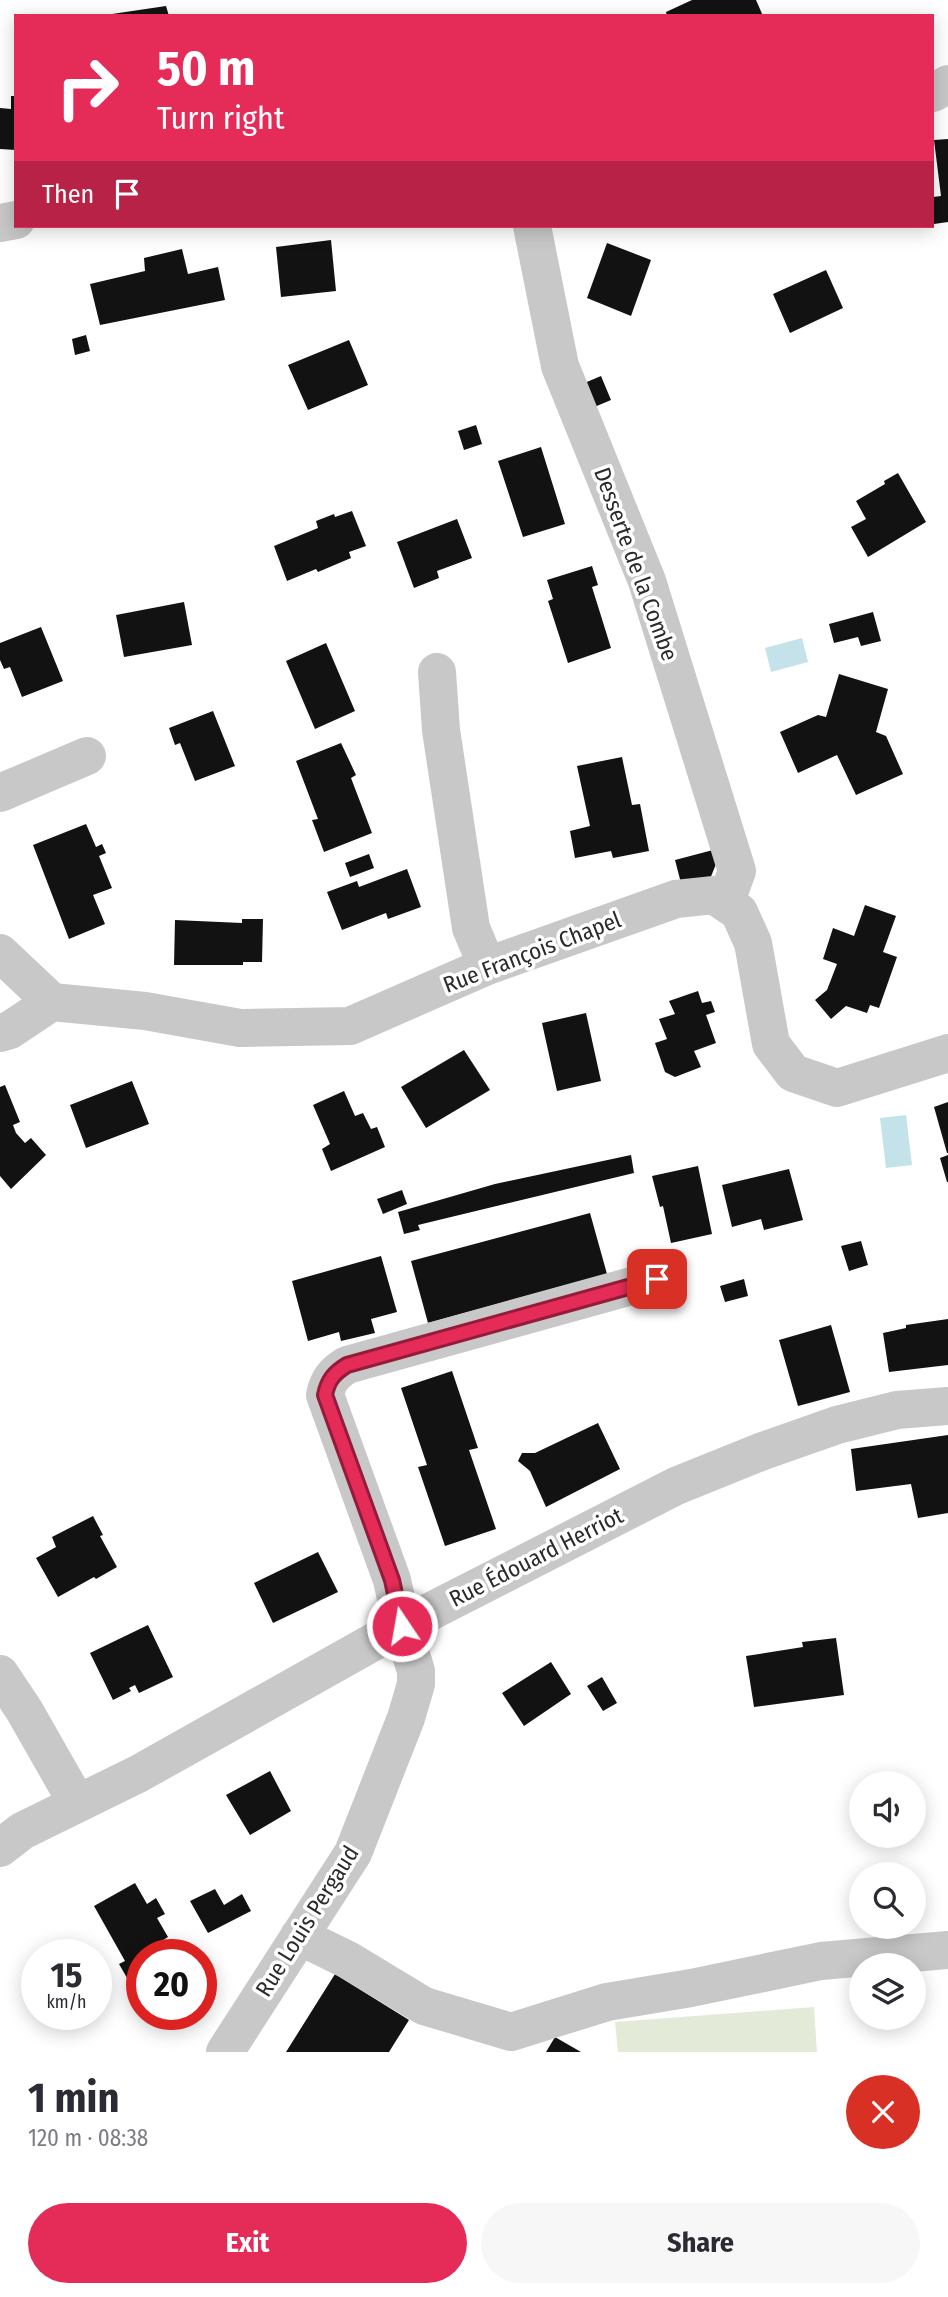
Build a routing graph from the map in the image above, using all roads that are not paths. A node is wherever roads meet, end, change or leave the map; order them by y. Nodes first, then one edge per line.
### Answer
1 (532, 228) edge
2 (437, 673) dead end
3 (87, 756) dead end
4 (0, 793) edge
5 (726, 901) junction
6 (0, 953) edge
7 (486, 966) junction
8 (52, 1002) junction
9 (0, 1033) edge
10 (948, 1053) edge
11 (657, 1279) dead end
12 (948, 1406) edge
13 (402, 1626) junction
14 (0, 1674) edge
15 (77, 1803) junction
16 (0, 1848) edge
17 (299, 1936) junction
18 (948, 1950) edge
19 (225, 2052) edge

1 - 5 street, Desserte de la Combe
2 - 7 street
3 - 4 street
5 - 7 street, Rue François Chapel
5 - 10 street
6 - 8 street
7 - 8 street, Rue François Chapel
8 - 9 street
11 - 13 street, Rue Louis Pergaud
12 - 13 street, Rue Édouard Herriot
13 - 15 street, Rue Édouard Herriot
13 - 17 street, Rue Louis Pergaud
14 - 15 street
15 - 16 street, Rue Édouard Herriot
17 - 18 street
17 - 19 street, Rue Louis Pergaud

